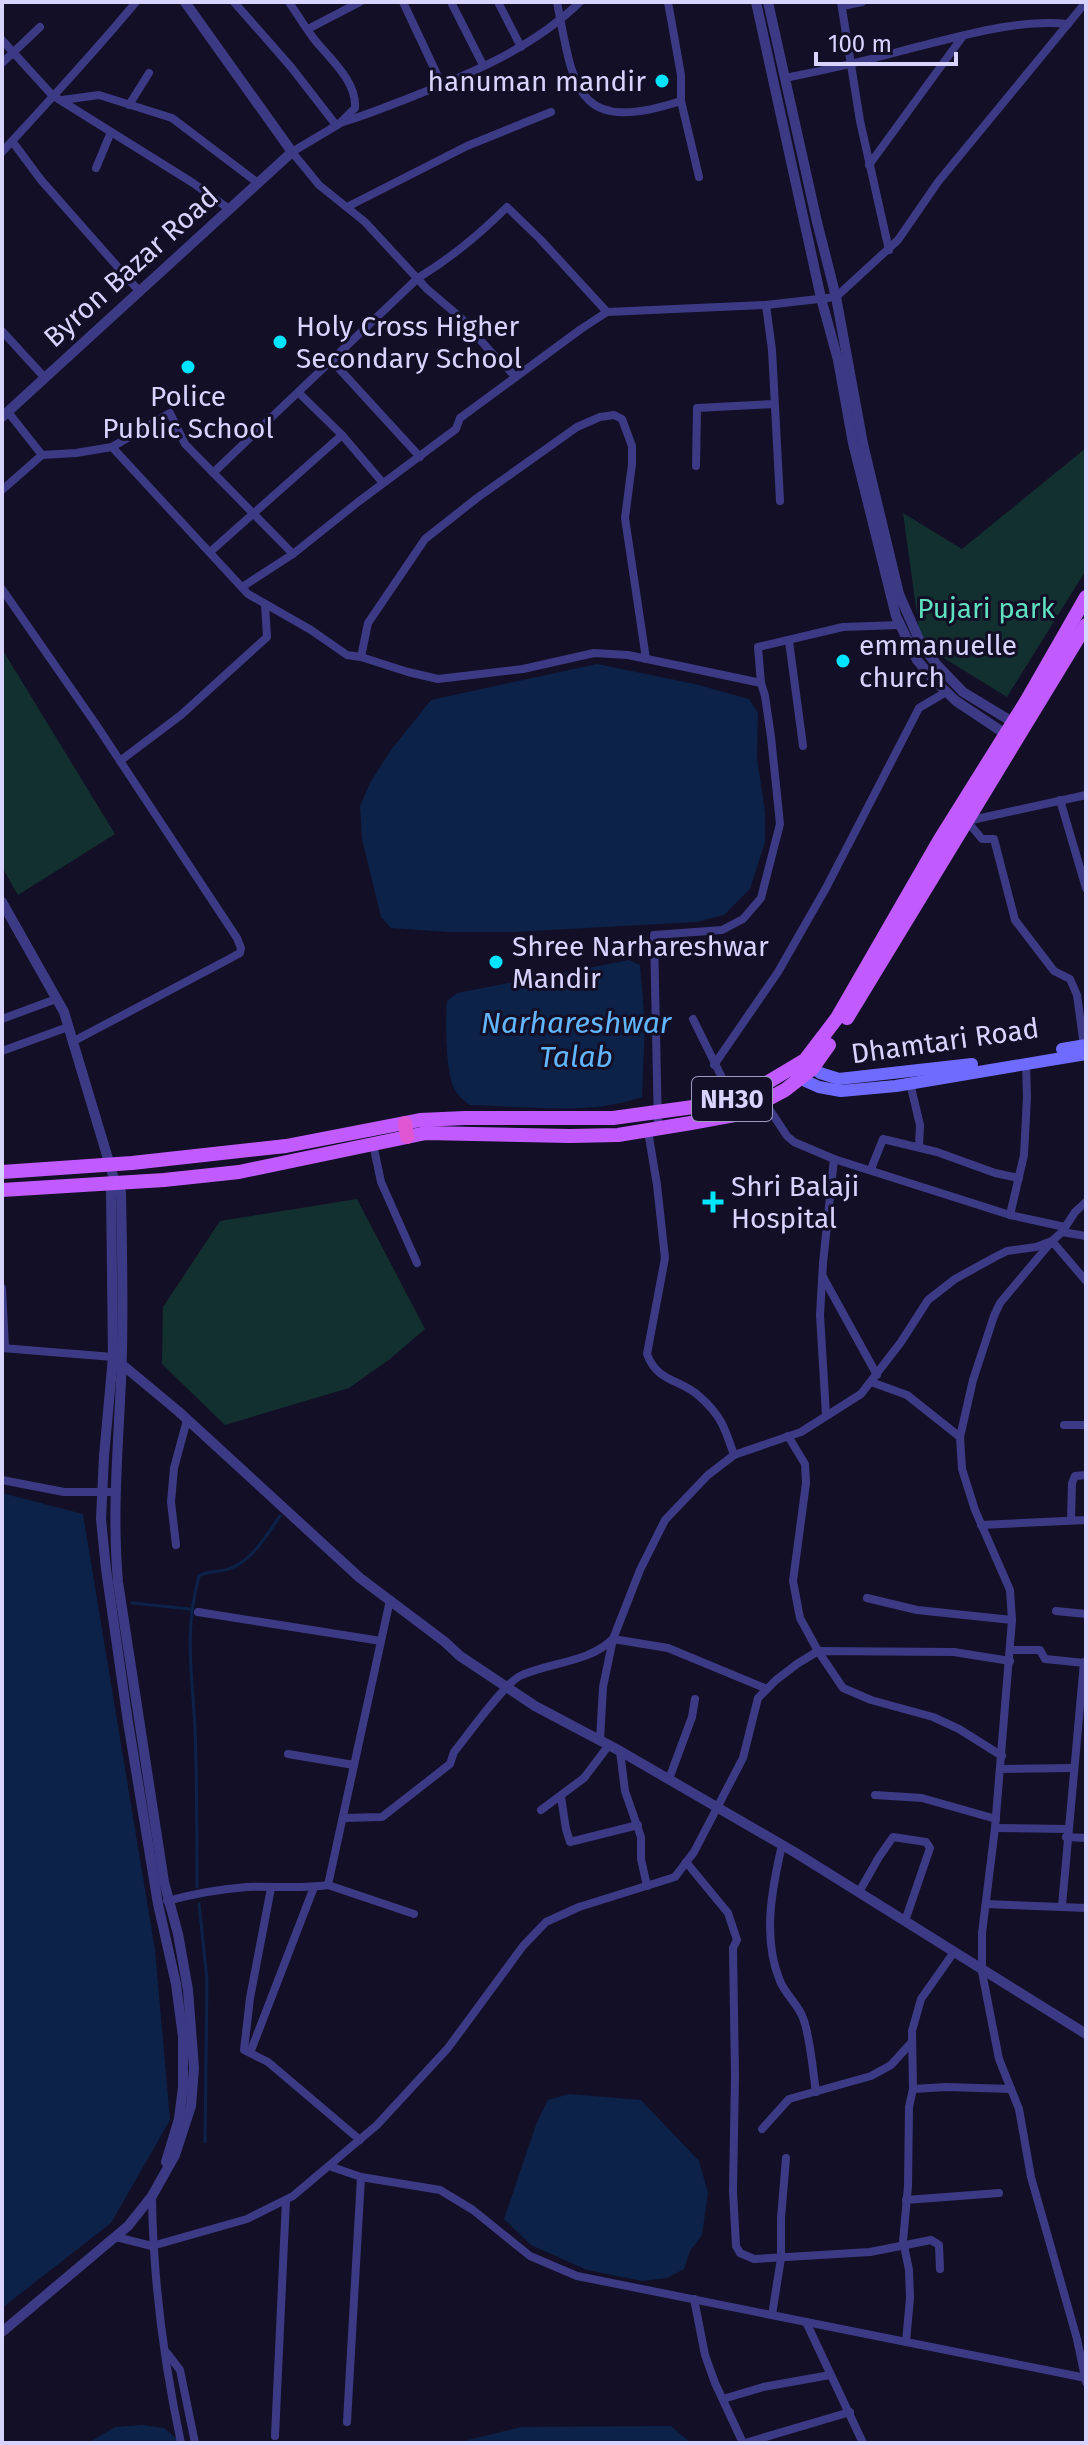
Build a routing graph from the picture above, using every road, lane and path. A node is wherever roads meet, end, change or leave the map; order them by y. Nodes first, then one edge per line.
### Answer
1 (136, 2) edge
2 (185, 2) edge
3 (234, 2) edge
4 (289, 2) edge
5 (360, 2) edge
6 (403, 2) edge
7 (451, 2) edge
8 (498, 2) edge
9 (557, 2) edge
10 (580, 2) edge
11 (668, 2) edge
12 (756, 2) edge
13 (768, 2) edge
14 (862, 2) edge
15 (1086, 2) edge
16 (842, 4) edge
17 (560, 20) junction
18 (1068, 24) junction
19 (40, 27) dead end
20 (308, 29) junction
21 (964, 35) junction
22 (2, 40) edge
23 (521, 47) junction
24 (14, 52) junction
25 (2, 63) edge
26 (851, 64) junction
27 (483, 65) junction
28 (149, 73) dead end
29 (785, 78) junction
30 (442, 85) junction
31 (57, 98) junction
32 (681, 101) junction
33 (129, 105) junction
34 (551, 112) dead end
35 (338, 124) junction
36 (111, 132) junction
37 (12, 141) junction
38 (2, 152) edge
39 (292, 152) junction
40 (869, 165) junction
41 (96, 168) dead end
42 (699, 177) dead end
43 (258, 183) junction
44 (347, 207) junction
45 (229, 209) junction
46 (889, 250) junction
47 (418, 278) junction
48 (139, 291) junction
49 (836, 297) junction
50 (821, 298) junction
51 (766, 305) junction
52 (607, 312) junction
53 (2, 331) edge
54 (332, 361) junction
55 (516, 377) junction
56 (45, 378) junction
57 (299, 393) junction
58 (774, 404) junction
59 (5, 415) edge
60 (342, 435) junction
61 (112, 447) junction
62 (42, 455) junction
63 (420, 457) junction
64 (696, 466) dead end
65 (213, 473) junction
66 (383, 483) junction
67 (2, 490) edge
68 (780, 501) dead end
69 (254, 514) junction
70 (210, 552) junction
71 (293, 554) junction
72 (242, 587) junction
73 (2, 589) edge
74 (1086, 597) edge
75 (265, 604) junction
76 (899, 625) junction
77 (1086, 625) edge
78 (789, 641) junction
79 (361, 657) junction
80 (646, 659) junction
81 (761, 683) junction
82 (946, 692) junction
83 (1014, 731) junction
84 (803, 746) dead end
85 (120, 761) junction
86 (1086, 795) edge
87 (1060, 800) junction
88 (967, 821) junction
89 (1086, 888) edge
90 (2, 902) edge
91 (14, 923) junction
92 (2, 927) edge
93 (56, 999) junction
94 (2, 1019) edge
95 (693, 1019) dead end
96 (68, 1027) junction
97 (72, 1042) junction
98 (1085, 1048) edge
99 (2, 1051) edge
100 (1026, 1063) junction
101 (714, 1065) junction
102 (802, 1069) junction
103 (910, 1083) junction
104 (760, 1095) junction
105 (732, 1099) junction
106 (658, 1112) junction
107 (740, 1114) junction
108 (406, 1130) junction
109 (653, 1130) junction
110 (373, 1144) junction
111 (919, 1147) junction
112 (834, 1159) junction
113 (111, 1164) junction
114 (871, 1169) junction
115 (2, 1172) edge
116 (1019, 1178) junction
117 (115, 1182) junction
118 (2, 1190) edge
119 (1086, 1202) edge
120 (1010, 1215) junction
121 (1064, 1230) junction
122 (1086, 1236) edge
123 (1052, 1241) junction
124 (417, 1263) dead end
125 (822, 1276) junction
126 (1086, 1281) edge
127 (3, 1295) edge
128 (4, 1348) edge
129 (117, 1361) junction
130 (874, 1379) junction
131 (826, 1415) junction
132 (187, 1420) junction
133 (1064, 1425) dead end
134 (1086, 1425) edge
135 (788, 1436) junction
136 (960, 1437) junction
137 (734, 1455) junction
138 (1086, 1475) edge
139 (2, 1480) edge
140 (109, 1492) junction
141 (1071, 1520) junction
142 (1086, 1520) edge
143 (981, 1525) junction
144 (176, 1545) dead end
145 (867, 1598) dead end
146 (390, 1600) junction
147 (1056, 1611) dead end
148 (198, 1612) dead end
149 (1086, 1614) edge
150 (1012, 1620) junction
151 (613, 1639) junction
152 (381, 1641) junction
153 (1011, 1650) junction
154 (818, 1651) junction
155 (1010, 1661) junction
156 (1085, 1662) edge
157 (507, 1687) junction
158 (767, 1689) junction
159 (695, 1699) dead end
160 (1082, 1712) edge
161 (604, 1743) junction
162 (620, 1751) junction
163 (288, 1754) dead end
164 (1002, 1756) junction
165 (354, 1765) junction
166 (1073, 1768) junction
167 (1001, 1769) junction
168 (669, 1779) junction
169 (875, 1795) dead end
170 (561, 1797) junction
171 (717, 1807) junction
172 (541, 1810) dead end
173 (343, 1818) junction
174 (995, 1824) junction
175 (638, 1825) junction
176 (1067, 1833) junction
177 (1086, 1838) edge
178 (782, 1845) junction
179 (686, 1862) junction
180 (328, 1885) junction
181 (647, 1886) junction
182 (314, 1887) junction
183 (271, 1888) junction
184 (859, 1892) junction
185 (163, 1902) junction
186 (986, 1904) junction
187 (1062, 1906) junction
188 (1086, 1908) edge
189 (414, 1914) dead end
190 (905, 1921) junction
191 (954, 1952) junction
192 (982, 1968) junction
193 (1086, 2034) edge
194 (911, 2043) junction
195 (250, 2053) junction
196 (913, 2089) junction
197 (1011, 2089) junction
198 (816, 2092) junction
199 (762, 2129) dead end
200 (360, 2140) junction
201 (786, 2158) dead end
202 (329, 2166) junction
203 (361, 2177) junction
204 (154, 2191) junction
205 (999, 2193) dead end
206 (286, 2200) junction
207 (906, 2200) junction
208 (116, 2237) junction
209 (152, 2246) junction
210 (904, 2246) junction
211 (781, 2258) junction
212 (940, 2269) dead end
213 (694, 2299) junction
214 (772, 2315) junction
215 (806, 2322) junction
216 (2, 2332) edge
217 (906, 2342) junction
218 (166, 2352) junction
219 (830, 2375) junction
220 (1086, 2379) edge
221 (723, 2399) junction
222 (850, 2412) junction
223 (347, 2422) dead end
224 (275, 2436) dead end
225 (181, 2443) edge
226 (195, 2443) edge
227 (744, 2443) edge
228 (863, 2443) edge

1 - 31 street
2 - 39 street
3 - 35 street
4 - 20 street
5 - 20 street
6 - 30 street
7 - 27 street
8 - 23 street
9 - 17 street
10 - 17 street
11 - 32 street
12 - 50 street
13 - 29 street
14 - 16 street
15 - 18 street
16 - 26 street
17 - 23 street
17 - 32 street
18 - 21 street
18 - 46 street
19 - 24 street
20 - 35 street
21 - 26 street
21 - 40 street
22 - 24 street
23 - 27 street
24 - 25 street
24 - 31 street
26 - 29 street
26 - 40 street
27 - 30 street
28 - 33 street
29 - 49 street
30 - 35 street
31 - 33 street
31 - 36 street
31 - 37 street
32 - 42 street
33 - 43 street
34 - 44 street
35 - 39 street
36 - 41 street
36 - 45 street
37 - 38 street
37 - 48 street
39 - 43 street, Byron Bazar Road
39 - 44 street
40 - 46 street
43 - 45 street, Byron Bazar Road
44 - 47 street
45 - 48 street, Byron Bazar Road
46 - 49 street
47 - 52 street
47 - 54 street
47 - 55 street
48 - 56 street, Byron Bazar Road
49 - 50 street
49 - 83 street
50 - 51 street
50 - 76 street
51 - 52 street
51 - 58 street
52 - 55 street
53 - 56 street
54 - 57 street
54 - 63 street
55 - 63 street
56 - 59 street, Byron Bazar Road
57 - 60 street
57 - 65 street
58 - 64 street
58 - 68 street
59 - 62 street
60 - 66 street
60 - 69 street
61 - 62 street
61 - 65 street
61 - 70 street
62 - 67 street
63 - 66 street
65 - 69 street
66 - 71 street
69 - 70 street
69 - 71 street
70 - 72 street
71 - 72 street
72 - 75 street
73 - 85 street
74 - 83 main road, NH30
75 - 79 street
75 - 85 street
76 - 78 street
76 - 82 street
77 - 83 main road, NH30
78 - 81 street
78 - 84 street
79 - 80 street
79 - 80 street
80 - 81 street
81 - 106 street
82 - 83 street
82 - 101 street
83 - 88 main road, NH30
83 - 102 main road, NH30
85 - 97 street
86 - 87 street
87 - 88 street
87 - 89 street
88 - 98 street
88 - 102 main road, NH30
90 - 91 street
91 - 92 street
91 - 93 street
93 - 94 street
93 - 96 street
95 - 101 street
96 - 97 street
96 - 99 street
97 - 113 street
98 - 100 main road, Dhamtari Road
98 - 102 main road, Dhamtari Road
100 - 103 main road, Dhamtari Road
100 - 116 street
101 - 105 street
102 - 103 main road, Dhamtari Road
102 - 104 main road, NH30
103 - 111 street
104 - 105 main road, NH30
104 - 107 main road, NH30
104 - 112 street
105 - 106 main road, NH30
105 - 107 street
106 - 108 main road, NH30
106 - 109 street
107 - 109 main road, NH30
108 - 109 main road, NH30
108 - 110 main road, NH30
108 - 113 main road, NH30
109 - 137 street
110 - 117 main road, NH30
110 - 124 street
111 - 114 street
111 - 116 street
112 - 114 street
112 - 125 street
113 - 115 main road, NH30
113 - 117 street
114 - 120 street
116 - 120 street
117 - 118 main road, NH30
117 - 129 street
119 - 121 street
120 - 121 street
121 - 122 street
121 - 123 street
123 - 126 street
123 - 130 street
123 - 136 street
125 - 130 street
125 - 131 street
127 - 128 street
128 - 129 street
129 - 132 street
129 - 140 street
130 - 131 street
130 - 136 street
131 - 135 street
132 - 144 street
132 - 146 street
133 - 134 street
135 - 137 street
135 - 154 street
136 - 143 street
137 - 151 street
138 - 141 street
139 - 140 street
140 - 185 street
141 - 142 street
141 - 143 street
143 - 150 street
145 - 150 street
146 - 152 street
146 - 157 street
147 - 149 street
148 - 152 street
150 - 153 street
151 - 157 street
151 - 158 street
151 - 161 street
152 - 165 street
153 - 155 street
153 - 156 street
154 - 155 street
154 - 158 street
154 - 164 street
155 - 164 street
156 - 160 street
157 - 161 street
157 - 173 street
158 - 171 street
159 - 168 street
160 - 166 street
161 - 162 street
161 - 170 street
162 - 168 street
162 - 175 street
163 - 165 street
164 - 167 street
165 - 173 street
166 - 167 street
166 - 176 street
167 - 174 street
168 - 171 street
169 - 174 street
170 - 172 street
170 - 175 street
171 - 178 street
171 - 179 street
173 - 180 street
174 - 176 street
174 - 186 street
175 - 181 street
176 - 177 street
176 - 187 street
178 - 184 street
178 - 198 street
179 - 181 street
179 - 211 street
180 - 182 street
180 - 189 street
181 - 200 street
182 - 183 street
182 - 195 street
183 - 185 street
183 - 195 street
184 - 190 street
184 - 190 street
185 - 204 street
186 - 187 street
186 - 192 street
187 - 188 street
190 - 191 street
191 - 192 street
191 - 194 street
192 - 193 street
192 - 197 street
194 - 196 street
194 - 198 street
195 - 200 street
196 - 197 street
196 - 207 street
197 - 220 street
198 - 199 street
200 - 202 street
201 - 211 street
202 - 203 street
202 - 206 street
203 - 213 street
203 - 223 street
204 - 208 street
204 - 209 street
205 - 207 street
206 - 209 street
206 - 224 street
207 - 210 street
208 - 209 street
208 - 216 street
209 - 218 street
210 - 211 street
210 - 212 street
210 - 217 street
211 - 214 street
213 - 214 street
213 - 221 street
214 - 215 street
215 - 217 street
215 - 219 street
217 - 220 street
218 - 225 street
218 - 226 street
219 - 221 street
219 - 222 street
221 - 227 street
222 - 227 street
222 - 228 street

